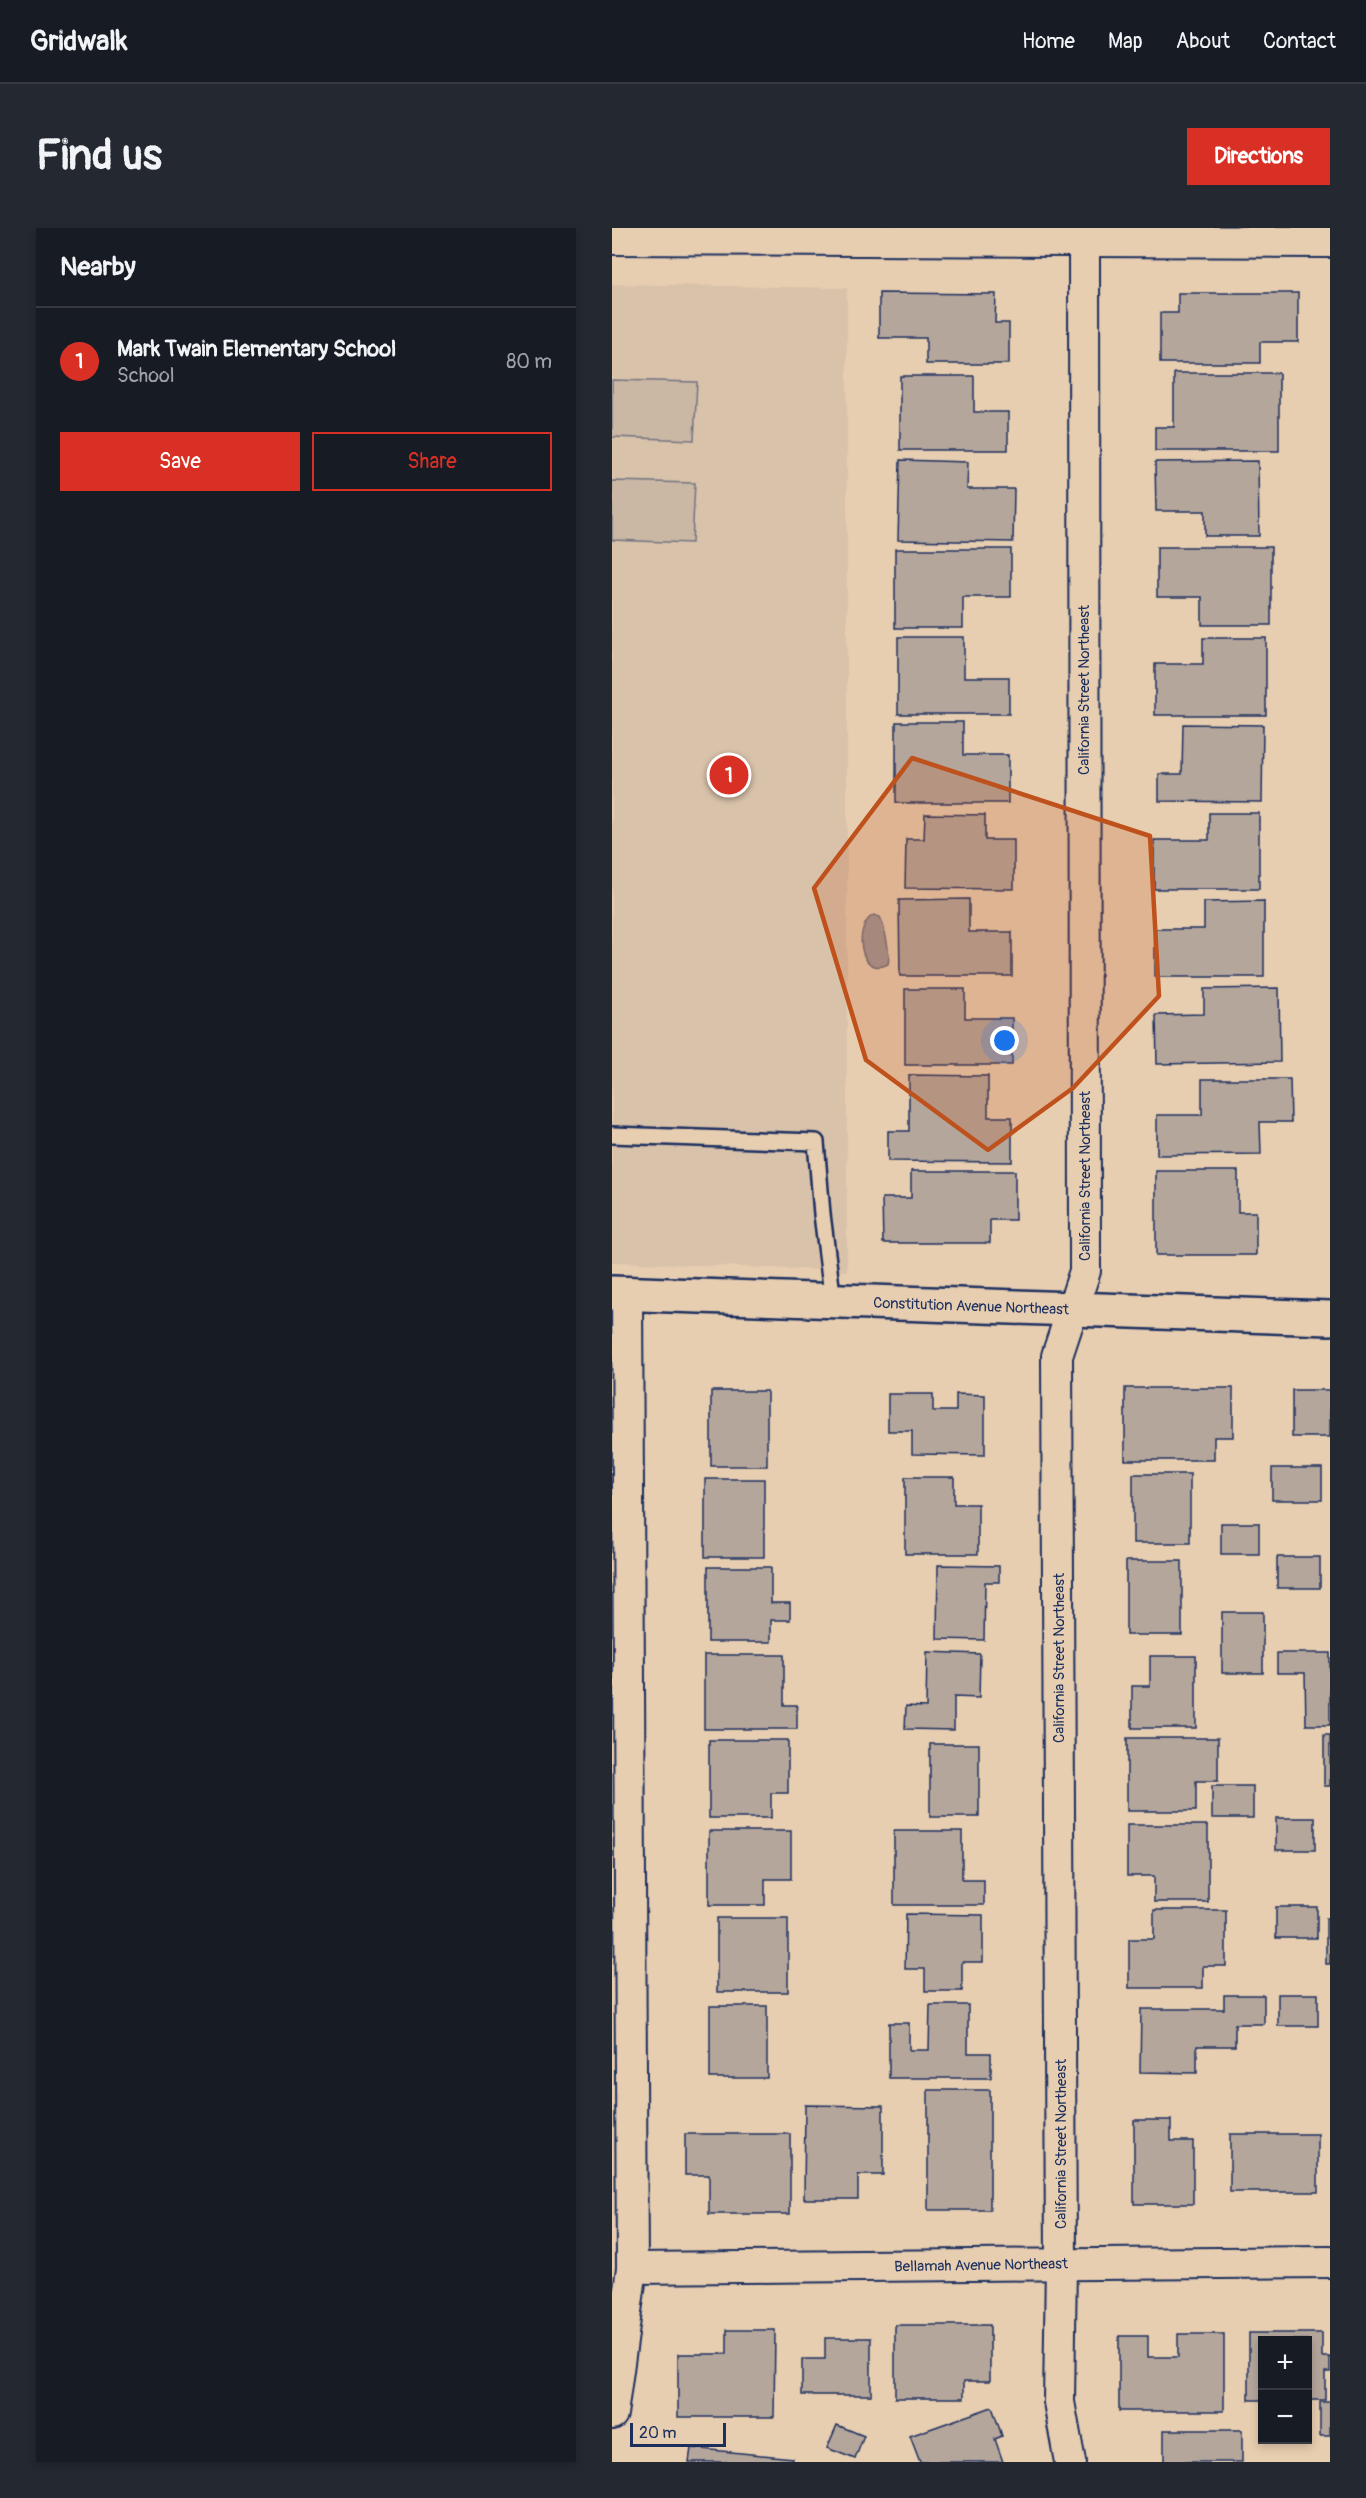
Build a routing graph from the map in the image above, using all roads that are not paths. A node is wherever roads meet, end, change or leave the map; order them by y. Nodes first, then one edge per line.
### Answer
1 (612, 228) edge
2 (1084, 235) edge
3 (612, 239) edge
4 (1330, 242) edge
5 (612, 1135) edge
6 (619, 1293) edge
7 (833, 1302) junction
8 (1073, 1310) junction
9 (1330, 1318) edge
10 (1330, 2262) edge
11 (1061, 2264) junction
12 (632, 2268) junction
13 (612, 2414) edge
14 (1070, 2462) edge

1 - 3 street
2 - 3 street
2 - 4 street
2 - 8 street, California Street Northeast
5 - 7 lane
6 - 7 street, Constitution Avenue Northeast
6 - 12 street
7 - 8 street, Constitution Avenue Northeast
8 - 9 street, Constitution Avenue Northeast
8 - 11 street, California Street Northeast
10 - 11 street, Bellamah Avenue Northeast
11 - 12 street, Bellamah Avenue Northeast
11 - 14 street, California Street Northeast
12 - 13 street

